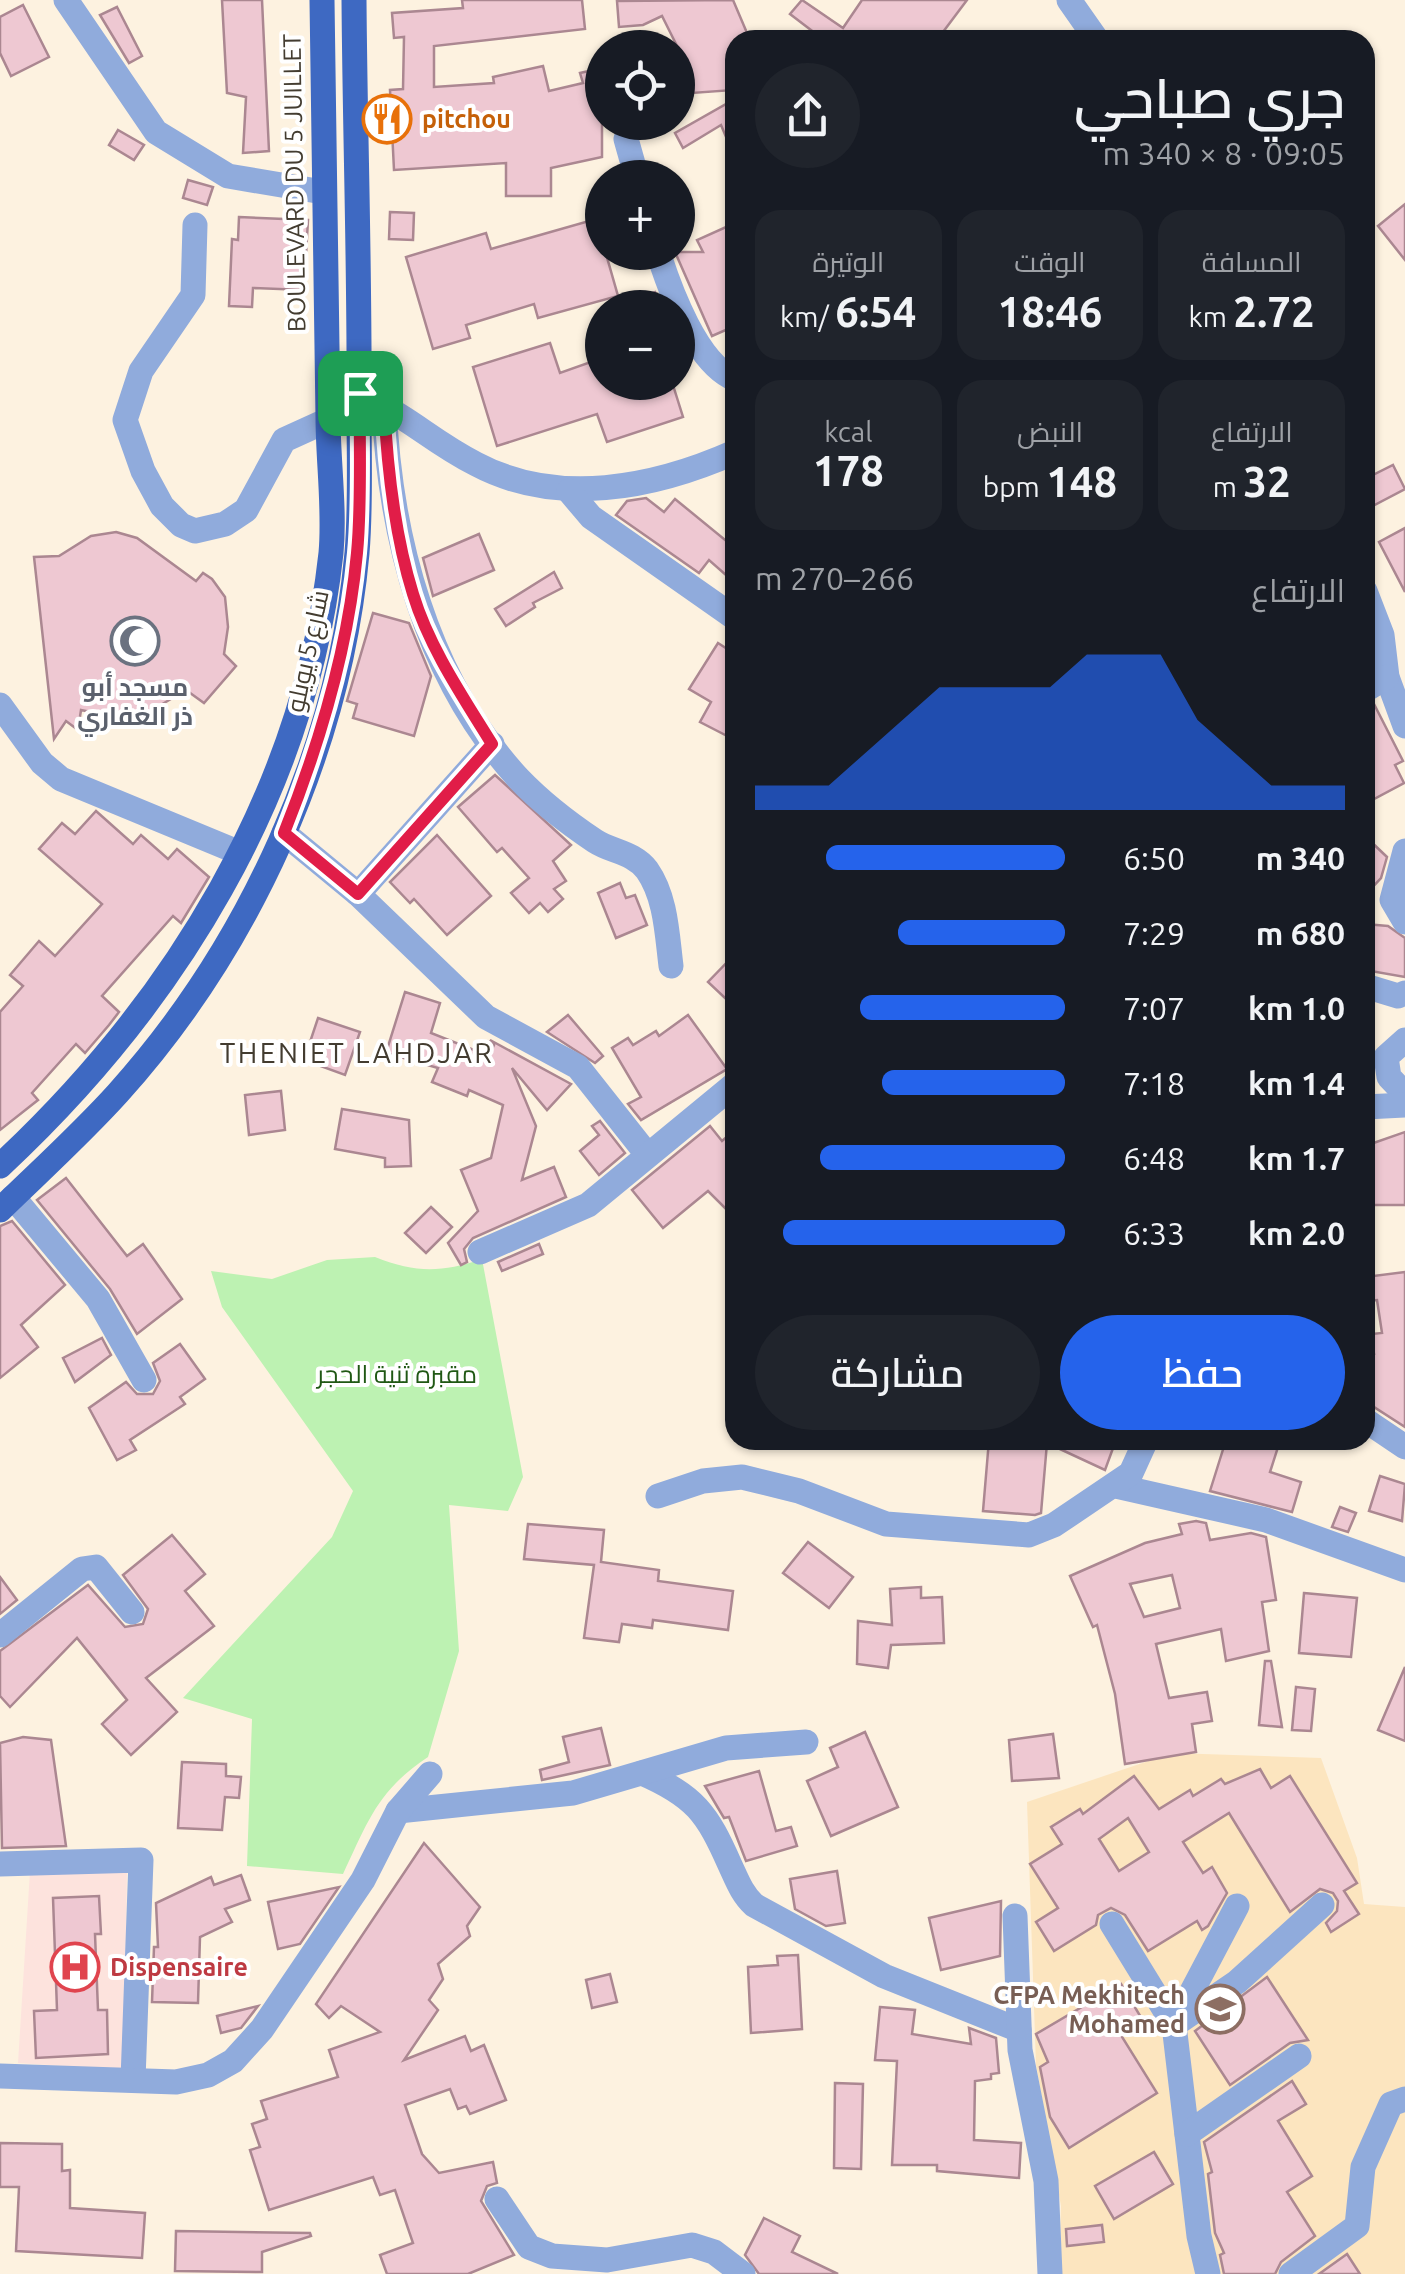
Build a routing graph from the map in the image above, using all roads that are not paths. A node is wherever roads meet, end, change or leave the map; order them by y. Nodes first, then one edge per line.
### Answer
1 (66, 0) edge
2 (322, 0) edge
3 (354, 0) edge
4 (1069, 0) edge
5 (1090, 30) edge
6 (323, 192) junction
7 (195, 226) dead end
8 (664, 270) edge
9 (725, 374) edge
10 (328, 386) junction
11 (360, 393) junction
12 (384, 403) junction
13 (328, 420) junction
14 (725, 456) edge
15 (569, 491) junction
16 (725, 611) edge
17 (1375, 617) edge
18 (1376, 684) edge
19 (0, 705) edge
20 (1405, 726) edge
21 (492, 744) junction
22 (284, 833) junction
23 (1405, 851) edge
24 (240, 853) junction
25 (358, 894) junction
26 (1405, 922) edge
27 (671, 966) dead end
28 (1375, 989) edge
29 (1405, 993) edge
30 (1405, 1040) edge
31 (725, 1092) edge
32 (1405, 1094) edge
33 (1405, 1105) edge
34 (1375, 1107) edge
35 (646, 1153) junction
36 (0, 1166) edge
37 (7, 1204) edge
38 (480, 1252) dead end
39 (144, 1380) dead end
40 (1375, 1427) edge
41 (1405, 1448) edge
42 (1142, 1450) edge
43 (1116, 1486) junction
44 (658, 1496) dead end
45 (1405, 1570) edge
46 (132, 1612) dead end
47 (0, 1634) edge
48 (806, 1742) dead end
49 (430, 1774) dead end
50 (642, 1774) junction
51 (398, 1811) junction
52 (0, 1864) edge
53 (1322, 1905) dead end
54 (1237, 1906) dead end
55 (1015, 1916) dead end
56 (1112, 1924) dead end
57 (1174, 2025) junction
58 (1019, 2030) junction
59 (1299, 2056) dead end
60 (0, 2076) edge
61 (132, 2080) junction
62 (1405, 2100) edge
63 (1187, 2134) junction
64 (497, 2200) dead end
65 (743, 2274) edge
66 (1050, 2274) edge
67 (1208, 2274) edge
68 (1291, 2274) edge

1 - 6 street
2 - 6 main road, BOULEVARD DU 5 JUILLET
3 - 11 main road, شارع 5 يويلو
4 - 5 street
6 - 10 main road, BOULEVARD DU 5 JUILLET
7 - 13 street
8 - 9 street
10 - 11 street
10 - 13 main road, BOULEVARD DU 5 JUILLET
11 - 12 street
11 - 22 main road, شارع 5 يويلو
12 - 15 street
12 - 21 street
13 - 24 main road, BOULEVARD DU 5 JUILLET
14 - 15 street
15 - 16 street
17 - 18 street
18 - 20 street
19 - 24 street
21 - 25 street
21 - 27 street
22 - 25 street
22 - 37 main road, شارع 5 يويلو
23 - 26 street
24 - 36 main road, BOULEVARD DU 5 JUILLET
25 - 35 street
28 - 29 street
30 - 32 street
31 - 35 street
33 - 34 street
35 - 38 street
37 - 39 street
40 - 41 street
42 - 43 street
43 - 44 street
43 - 45 street
46 - 47 street
48 - 50 street
49 - 51 street
50 - 51 street
50 - 58 street
51 - 61 street
52 - 61 street
53 - 57 street
54 - 57 street
55 - 58 street
56 - 57 street
57 - 63 street
58 - 66 street
59 - 63 street
60 - 61 street
62 - 68 street
63 - 67 street
64 - 65 street

